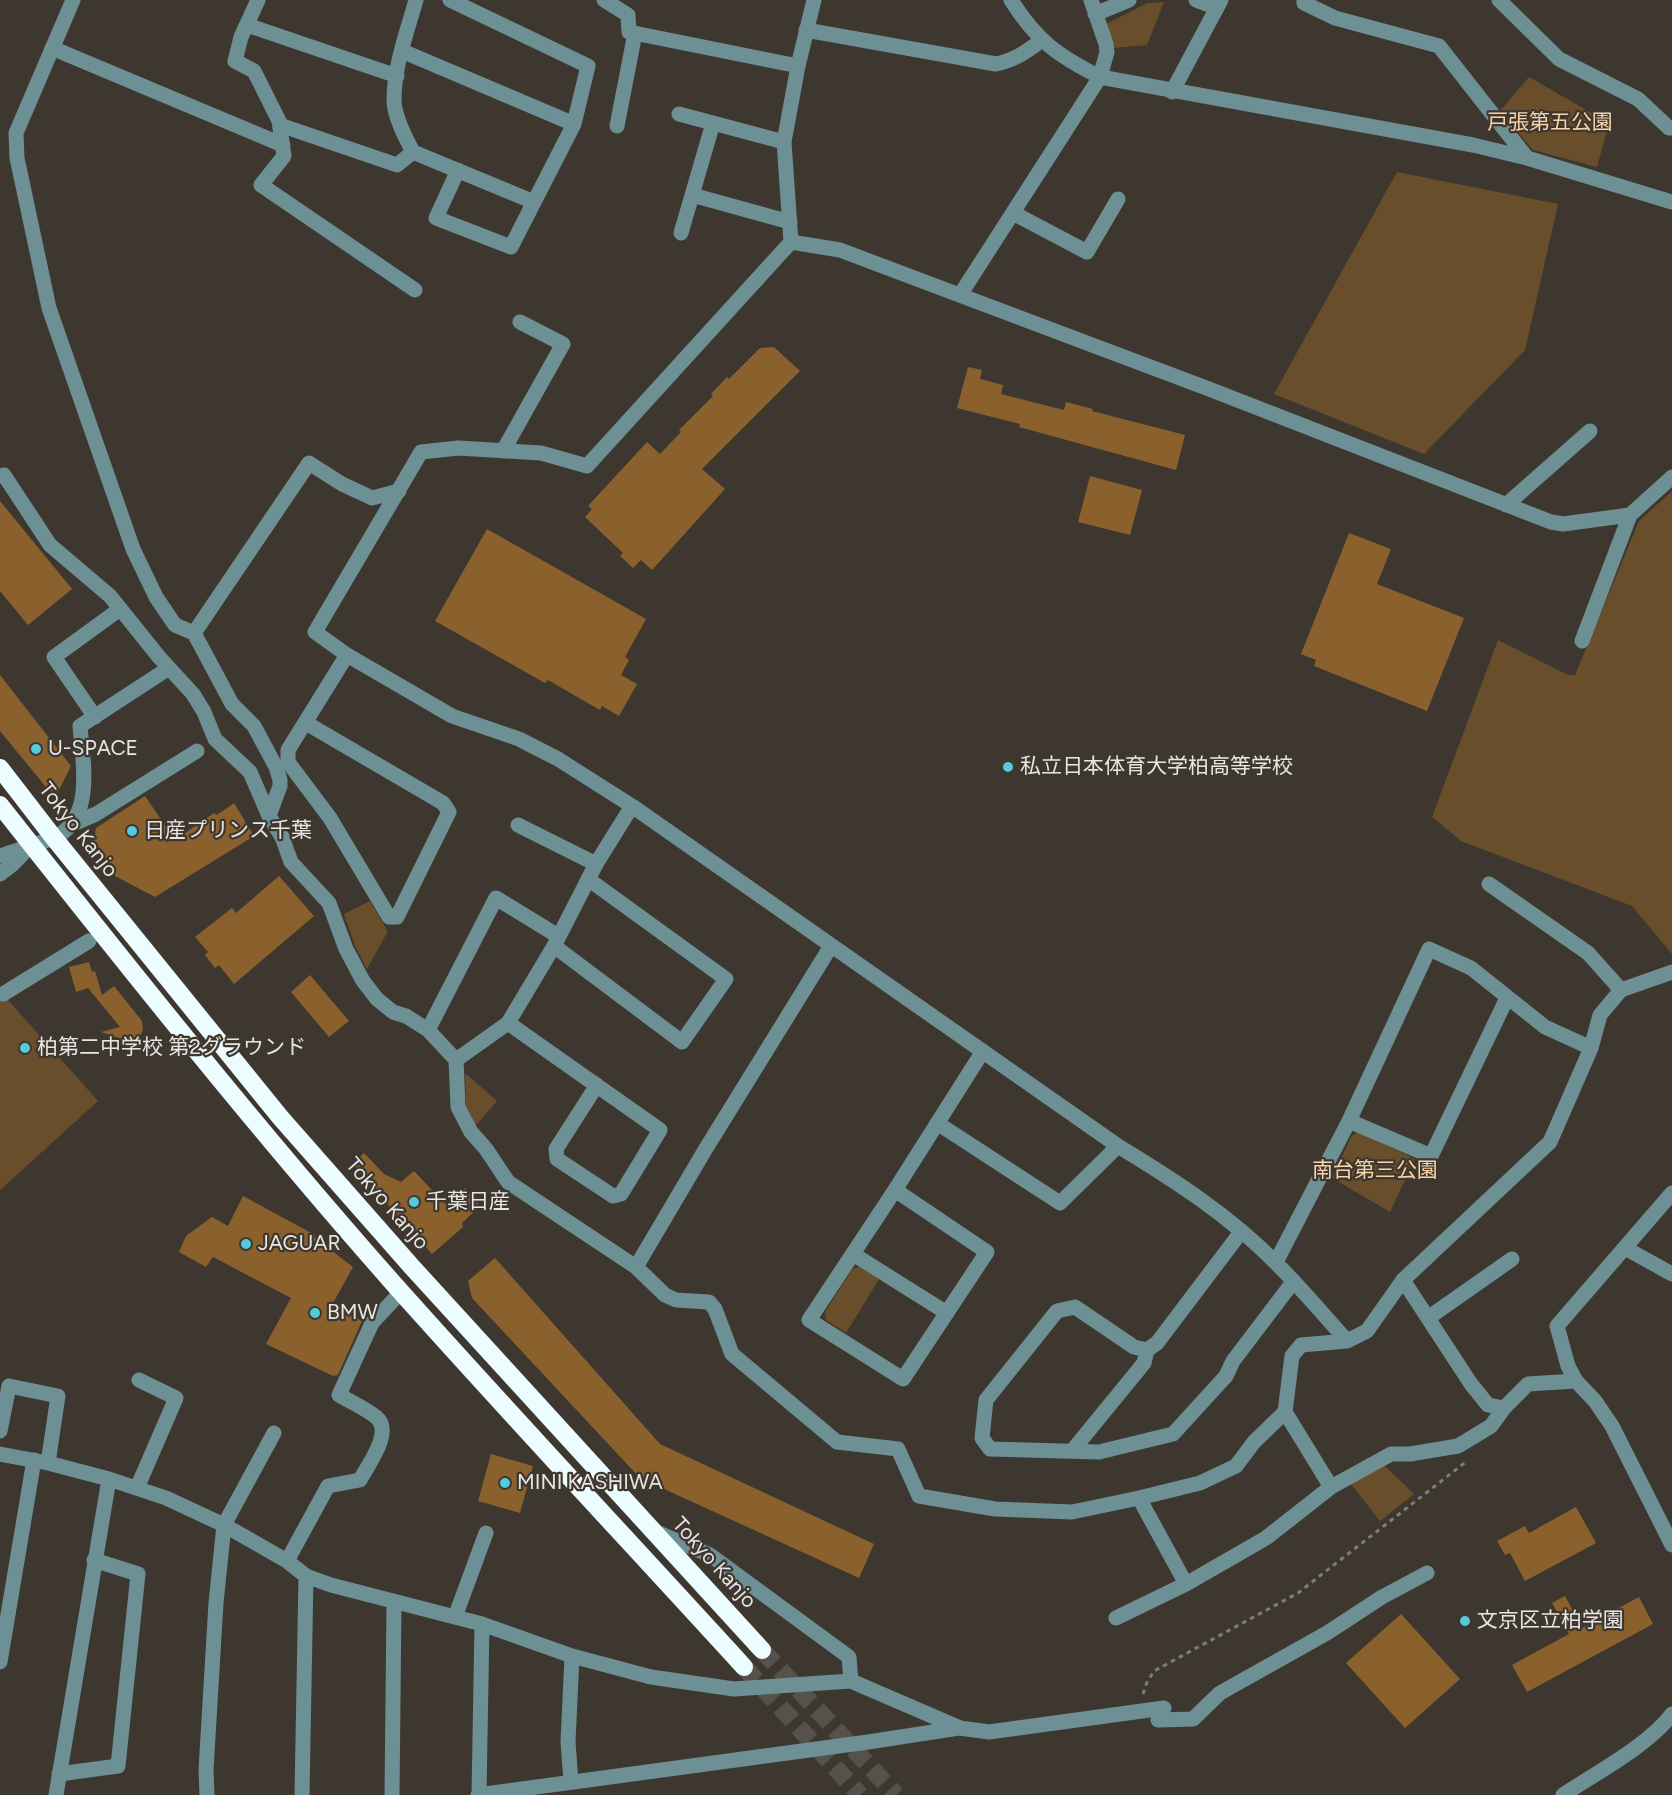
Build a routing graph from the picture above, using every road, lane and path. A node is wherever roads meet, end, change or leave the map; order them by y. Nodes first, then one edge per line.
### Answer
1 (74, 0) edge
2 (258, 0) edge
3 (417, 0) edge
4 (450, 0) edge
5 (604, 0) edge
6 (814, 0) edge
7 (1011, 0) edge
8 (1129, 0) edge
9 (1196, 0) edge
10 (1304, 0) edge
11 (1499, 0) edge
12 (1219, 4) edge
13 (1093, 7) edge
14 (247, 25) junction
15 (806, 30) junction
16 (635, 33) junction
17 (1042, 40) junction
18 (52, 48) junction
19 (402, 51) junction
20 (798, 66) junction
21 (397, 76) junction
22 (1100, 77) junction
23 (1172, 92) junction
24 (679, 114) dead end
25 (713, 123) junction
26 (574, 124) junction
27 (280, 125) junction
28 (618, 126) dead end
29 (1672, 128) edge
30 (784, 142) junction
31 (283, 145) junction
32 (413, 152) junction
33 (1527, 158) junction
34 (458, 170) junction
35 (692, 195) junction
36 (1118, 199) dead end
37 (534, 202) junction
38 (1672, 202) edge
39 (1013, 213) junction
40 (790, 222) junction
41 (681, 232) dead end
42 (791, 242) junction
43 (415, 290) dead end
44 (960, 295) junction
45 (520, 322) dead end
46 (1590, 431) dead end
47 (503, 451) junction
48 (0, 476) edge
49 (1672, 477) edge
50 (399, 491) junction
51 (1506, 505) junction
52 (1630, 515) junction
53 (120, 609) junction
54 (194, 633) junction
55 (1582, 641) dead end
56 (347, 655) junction
57 (169, 668) junction
58 (95, 717) junction
59 (306, 723) junction
60 (197, 751) dead end
61 (0, 768) edge
62 (0, 806) edge
63 (632, 806) junction
64 (269, 816) junction
65 (73, 824) junction
66 (518, 825) dead end
67 (54, 838) junction
68 (31, 845) junction
69 (0, 856) edge
70 (596, 864) junction
71 (0, 874) edge
72 (588, 879) junction
73 (1489, 884) dead end
74 (89, 941) dead end
75 (556, 941) junction
76 (831, 946) junction
77 (1672, 972) edge
78 (1621, 990) junction
79 (3, 994) dead end
80 (1506, 998) junction
81 (508, 1023) junction
82 (428, 1030) junction
83 (1591, 1048) junction
84 (983, 1051) junction
85 (456, 1060) junction
86 (597, 1085) junction
87 (1349, 1121) junction
88 (937, 1123) junction
89 (1118, 1146) junction
90 (895, 1190) junction
91 (1672, 1193) edge
92 (1241, 1232) junction
93 (1625, 1248) junction
94 (853, 1254) junction
95 (1512, 1259) dead end
96 (1276, 1262) junction
97 (636, 1267) junction
98 (1672, 1274) edge
99 (1403, 1280) junction
100 (1293, 1282) junction
101 (401, 1292) junction
102 (947, 1313) junction
103 (1428, 1318) junction
104 (1347, 1341) junction
105 (1147, 1350) junction
106 (139, 1380) dead end
107 (1576, 1381) junction
108 (1504, 1408) junction
109 (1285, 1412) junction
110 (0, 1431) edge
111 (274, 1433) dead end
112 (1072, 1451) junction
113 (0, 1454) edge
114 (1475, 1456) dead end
115 (41, 1462) junction
116 (109, 1479) junction
117 (1331, 1487) junction
118 (137, 1488) junction
119 (1139, 1498) junction
120 (224, 1525) junction
121 (655, 1531) junction
122 (486, 1533) dead end
123 (1672, 1545) edge
124 (94, 1560) junction
125 (287, 1561) junction
126 (1427, 1573) dead end
127 (306, 1576) junction
128 (1186, 1584) junction
129 (394, 1603) junction
130 (455, 1617) junction
131 (1116, 1618) dead end
132 (482, 1624) junction
133 (762, 1650) tunnel mouth
134 (572, 1656) junction
135 (0, 1662) edge
136 (744, 1667) tunnel mouth
137 (852, 1681) junction
138 (1138, 1710) junction
139 (1672, 1714) edge
140 (960, 1728) junction
141 (59, 1774) junction
142 (571, 1782) junction
143 (56, 1795) edge
144 (207, 1795) edge
145 (302, 1795) edge
146 (392, 1795) edge
147 (478, 1795) edge
148 (1563, 1795) edge

1 - 18 street
2 - 14 street
3 - 19 street
4 - 26 street
5 - 16 street
6 - 15 street
7 - 17 street
8 - 13 street
9 - 12 street
10 - 33 street
11 - 29 street
12 - 23 street
13 - 22 street
14 - 21 street
14 - 27 street
15 - 17 street
15 - 20 street
16 - 20 street
16 - 28 street
17 - 22 street
18 - 31 street
18 - 54 street
19 - 21 street
19 - 26 street
20 - 30 street
21 - 32 street
22 - 23 street
22 - 39 street
23 - 33 street
24 - 25 street
25 - 30 street
25 - 35 street
26 - 37 street
27 - 31 street
27 - 32 street
30 - 40 street
31 - 43 street
32 - 34 street
33 - 38 street
34 - 37 street
34 - 37 street
35 - 40 street
35 - 41 street
36 - 39 street
39 - 44 street
40 - 42 street
42 - 44 street
42 - 47 street
44 - 51 street
45 - 47 street
46 - 51 street
47 - 50 street
48 - 53 street
49 - 52 street
50 - 54 street
50 - 56 street
51 - 52 street
52 - 55 street
53 - 57 street
53 - 58 street
54 - 64 street
56 - 59 street
56 - 63 street
57 - 58 street
57 - 64 street
58 - 65 street
59 - 59 street
60 - 65 street
61 - 67 highway, Tokyo Kanjo
62 - 68 highway
63 - 70 street
63 - 76 street
64 - 82 street
65 - 67 street
66 - 70 street
67 - 68 street
67 - 121 highway, Tokyo Kanjo
68 - 69 street
68 - 71 street
68 - 101 highway
70 - 72 street
72 - 75 street
72 - 75 street
73 - 78 street
74 - 79 street
75 - 81 street
75 - 82 street
76 - 84 street
76 - 97 street
77 - 78 street
78 - 83 street
80 - 83 street
80 - 87 street
80 - 87 street
81 - 85 street
81 - 86 street
82 - 85 street
83 - 99 street
84 - 88 street
84 - 89 street
85 - 97 street
86 - 86 street
87 - 96 street
88 - 89 street
88 - 90 street
89 - 92 street
90 - 94 street
90 - 102 street
91 - 93 street
92 - 96 street
92 - 105 street
93 - 98 street
93 - 107 street
94 - 102 street
94 - 102 street
95 - 103 street
96 - 100 street
97 - 119 street
99 - 103 street
99 - 104 street
100 - 104 street
100 - 112 street
101 - 125 street
101 - 136 highway
103 - 108 street
104 - 109 street
105 - 112 street
105 - 112 street
106 - 118 street
107 - 108 street
107 - 123 street
108 - 117 street
109 - 117 street
109 - 119 street
110 - 115 street
111 - 120 street
113 - 115 street
114 - 138 path
115 - 116 street
115 - 135 street
116 - 118 street
116 - 124 street
117 - 128 street
118 - 120 street
119 - 128 street
120 - 125 street
120 - 144 street
121 - 133 highway, Tokyo Kanjo
121 - 137 street
122 - 130 street
124 - 141 street
124 - 141 street
125 - 127 street
126 - 138 street
127 - 129 street
127 - 145 street
128 - 131 street
129 - 130 street
129 - 146 street
130 - 132 street
132 - 134 street
132 - 147 street
134 - 137 street
134 - 142 street
137 - 140 street
138 - 140 street
139 - 148 street
140 - 142 street
141 - 143 street
142 - 147 street

